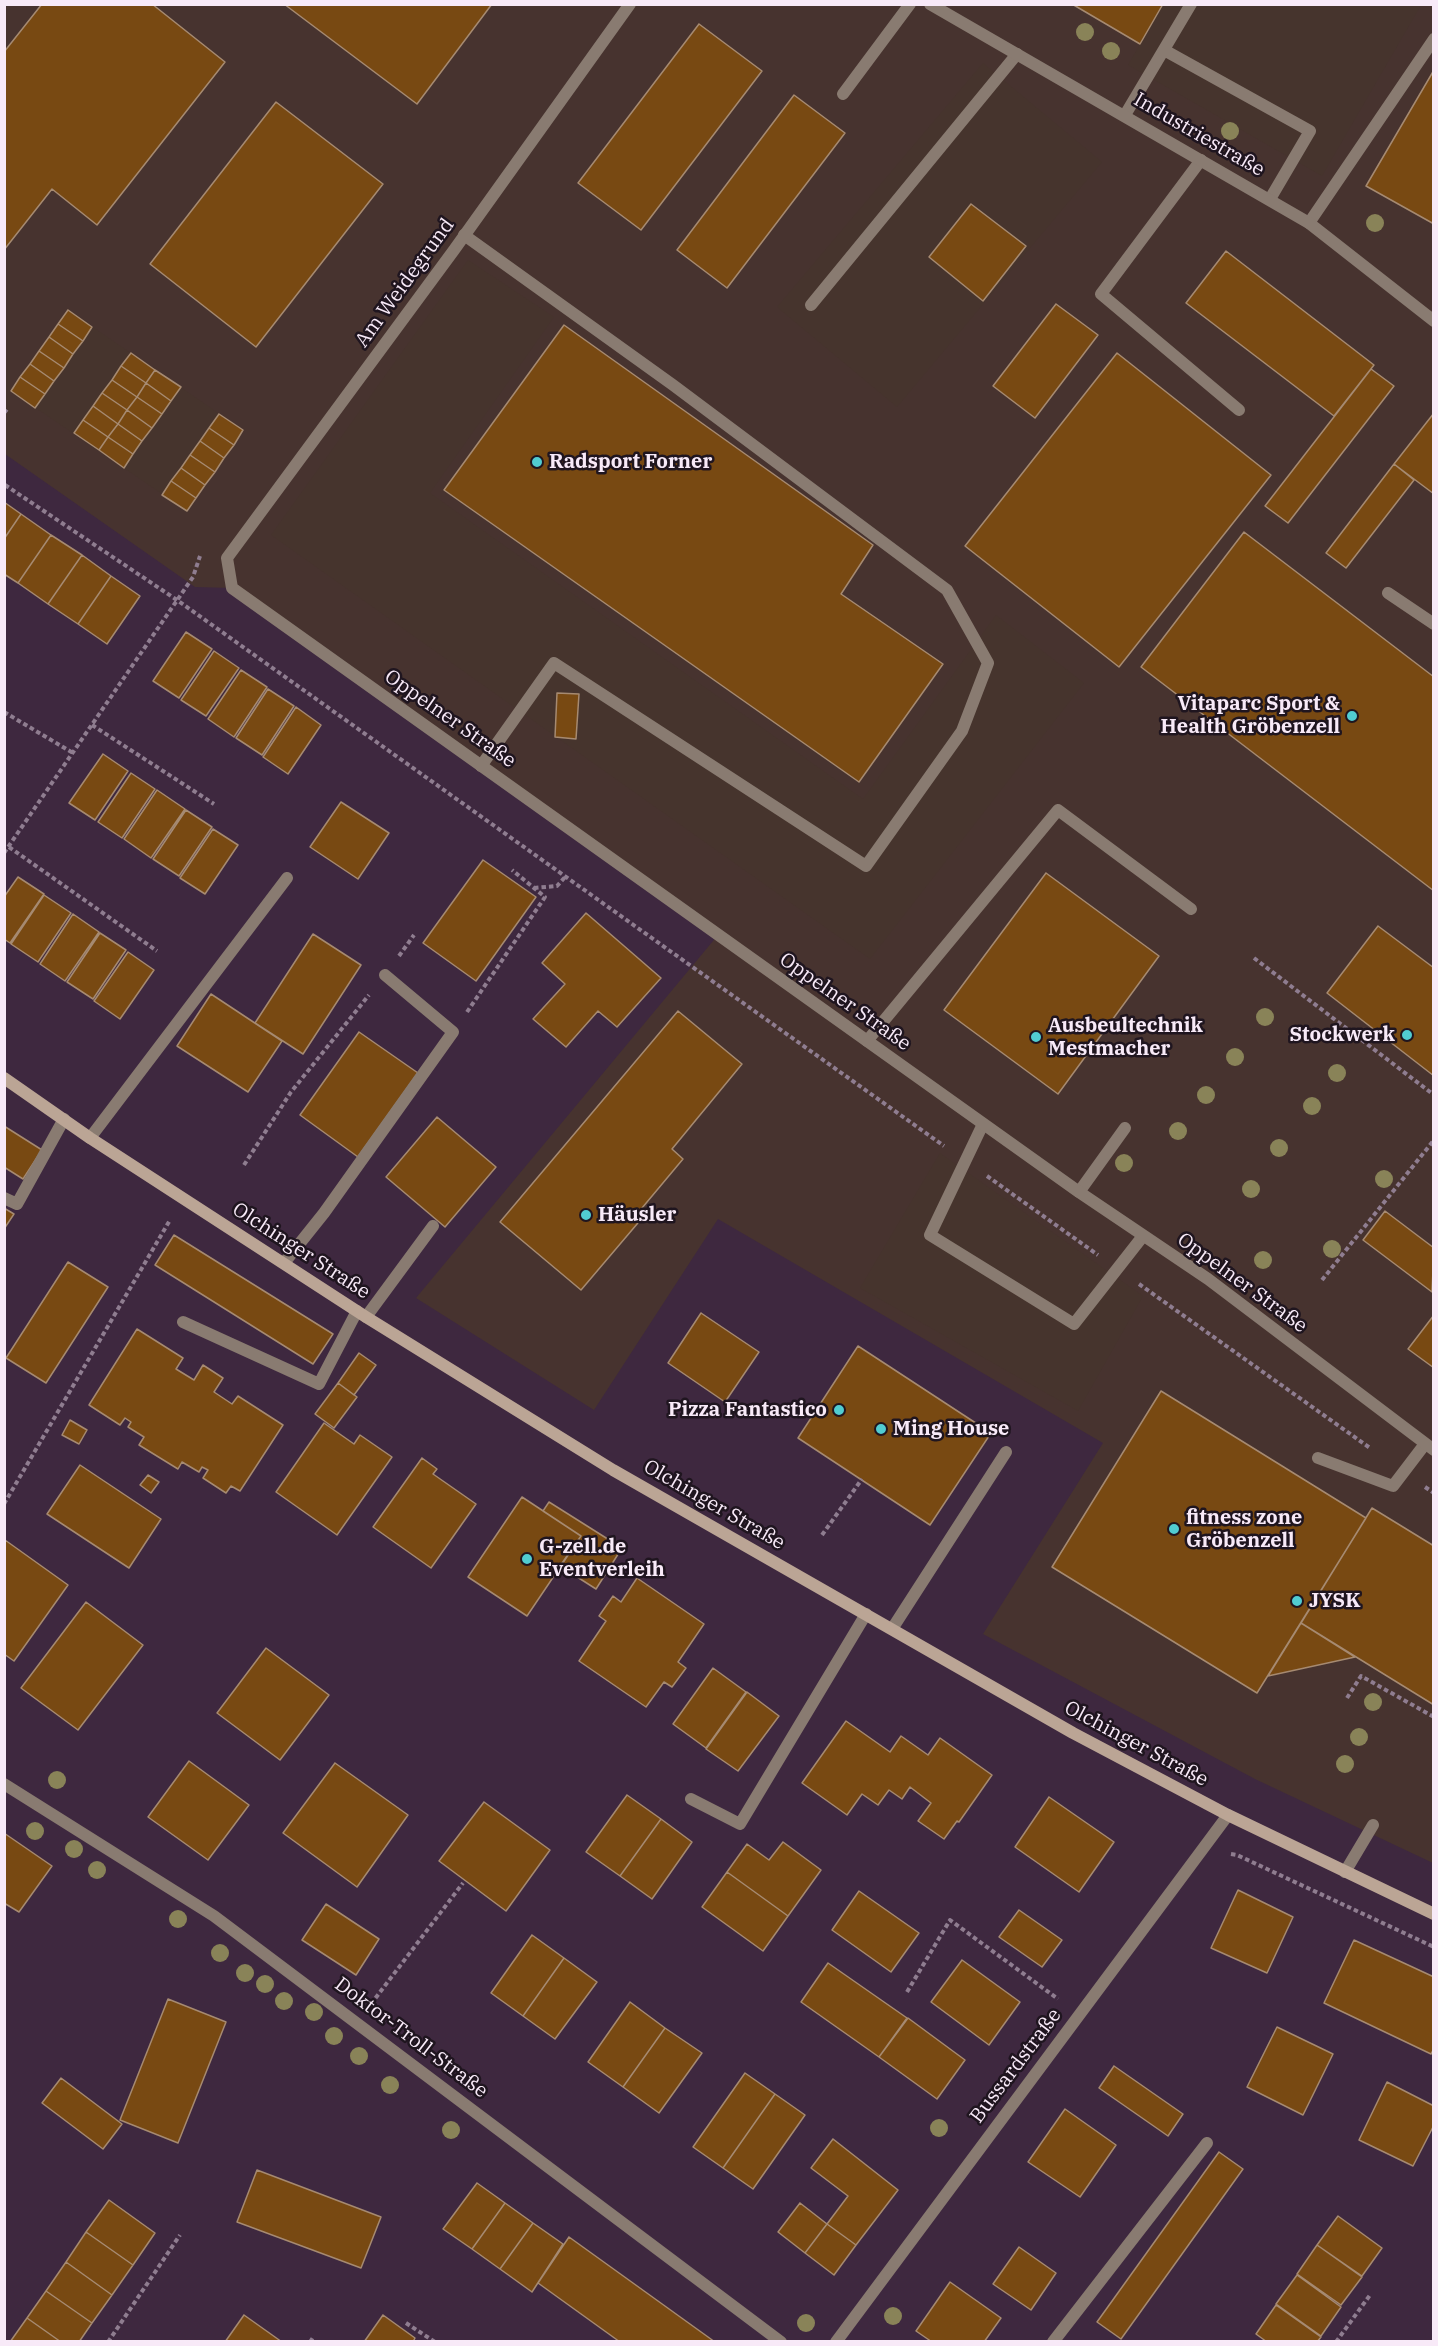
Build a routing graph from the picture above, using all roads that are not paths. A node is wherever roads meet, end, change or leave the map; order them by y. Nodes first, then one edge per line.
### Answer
1 (630, 4) edge
2 (910, 4) edge
3 (930, 4) edge
4 (1191, 4) edge
5 (1434, 39) edge
6 (1164, 50) junction
7 (1017, 54) junction
8 (843, 94) dead end
9 (1125, 115) junction
10 (1201, 160) junction
11 (1270, 199) junction
12 (1309, 223) junction
13 (464, 236) junction
14 (811, 305) dead end
15 (1434, 321) edge
16 (1239, 410) dead end
17 (232, 588) joint
18 (1388, 593) dead end
19 (1434, 624) edge
20 (481, 766) junction
21 (287, 878) dead end
22 (1191, 909) dead end
23 (385, 975) road end
24 (867, 1041) junction
25 (4, 1078) edge
26 (64, 1119) junction
27 (983, 1124) junction
28 (1125, 1128) dead end
29 (90, 1138) junction
30 (1079, 1192) junction
31 (4, 1198) edge
32 (433, 1226) dead end
33 (1143, 1236) junction
34 (284, 1263) junction
35 (362, 1314) junction
36 (183, 1322) dead end
37 (1430, 1447) edge
38 (1006, 1452) dead end
39 (1318, 1458) dead end
40 (866, 1614) junction
41 (892, 1629) junction
42 (4, 1784) edge
43 (691, 1799) dead end
44 (1228, 1815) junction
45 (1373, 1825) dead end
46 (1345, 1872) junction
47 (1434, 1914) edge
48 (1207, 2144) dead end
49 (781, 2342) edge
50 (836, 2342) edge
51 (1053, 2342) edge

1 - 13 street, Am Weidegrund
2 - 8 street
3 - 7 street, Industriestraße
4 - 6 street
5 - 12 street
6 - 9 street
6 - 11 street
7 - 9 street, Industriestraße
7 - 14 street
9 - 10 street, Industriestraße
10 - 11 street, Industriestraße
10 - 16 street
11 - 12 street, Industriestraße
12 - 15 street, Industriestraße
13 - 17 street, Am Weidegrund
13 - 20 street
17 - 20 street, Oppelner Straße
18 - 19 street
20 - 24 street, Oppelner Straße
21 - 29 street
22 - 24 street
23 - 34 street
24 - 27 street, Oppelner Straße
25 - 26 main road, Olchinger Straße
26 - 29 main road, Olchinger Straße
26 - 31 street
27 - 30 street, Oppelner Straße
27 - 33 street
28 - 30 street
29 - 34 main road, Olchinger Straße
30 - 33 street, Oppelner Straße
32 - 35 street
33 - 37 street, Oppelner Straße
34 - 35 main road, Olchinger Straße
35 - 36 street
35 - 40 main road, Olchinger Straße
37 - 39 street
38 - 41 street
40 - 41 main road, Olchinger Straße
40 - 43 street
41 - 44 main road, Olchinger Straße
42 - 49 street, Doktor-Troll-Straße
44 - 46 main road, Olchinger Straße
44 - 50 street, Bussardstraße
45 - 46 street
46 - 47 main road, Olchinger Straße
48 - 51 street

